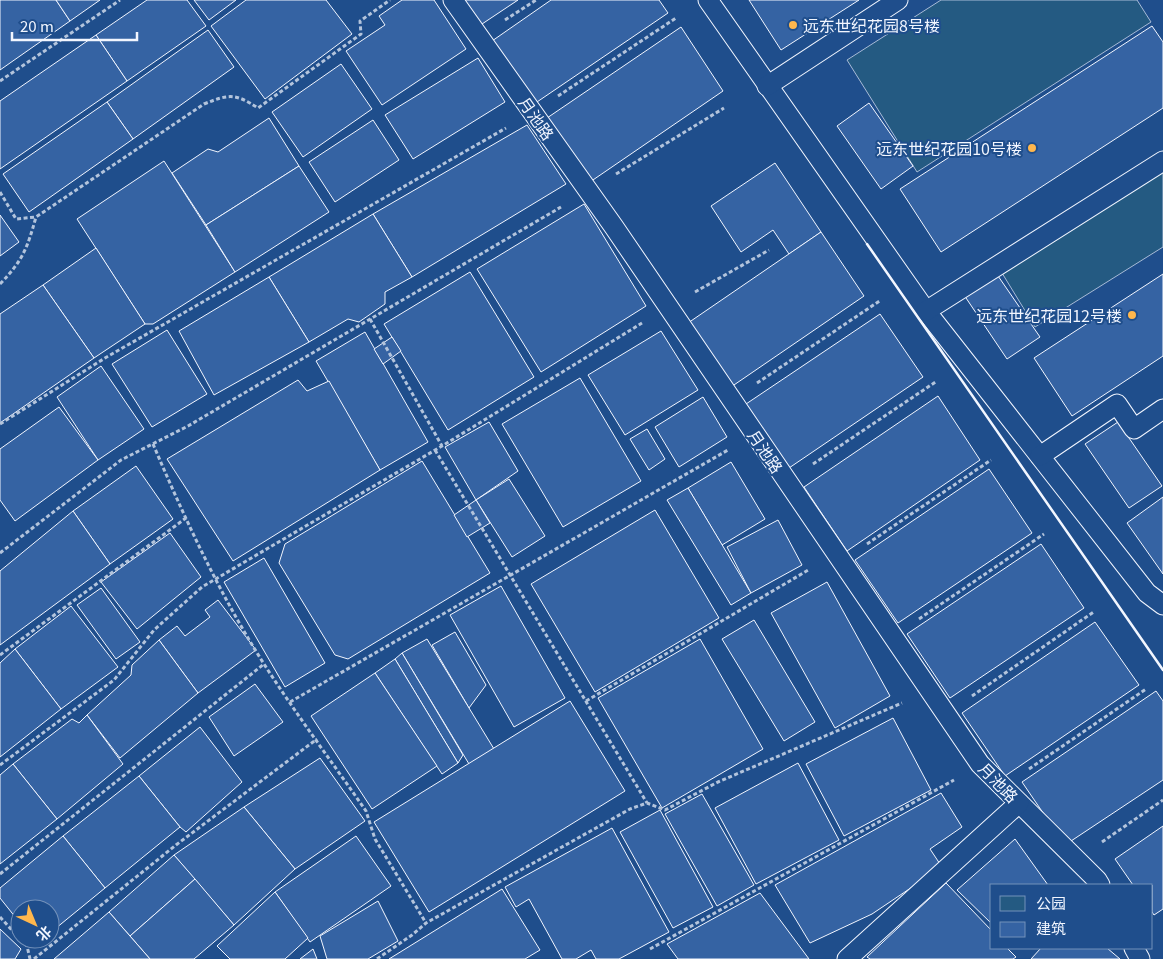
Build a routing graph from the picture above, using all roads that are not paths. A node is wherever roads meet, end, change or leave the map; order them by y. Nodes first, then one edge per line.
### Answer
1 (453, 0) edge
2 (708, 0) edge
3 (898, 0) edge
4 (767, 86) junction
5 (1163, 161) edge
6 (926, 311) junction
7 (1163, 409) edge
8 (1040, 456) junction
9 (1163, 605) edge
10 (1019, 803) junction
11 (1098, 883) edge
12 (847, 959) edge

1 - 10 lane, 月池路
2 - 4 lane
3 - 4 lane
4 - 6 lane
5 - 6 lane
6 - 8 lane
7 - 8 lane
8 - 9 lane
10 - 11 lane, 月池路
10 - 12 lane

